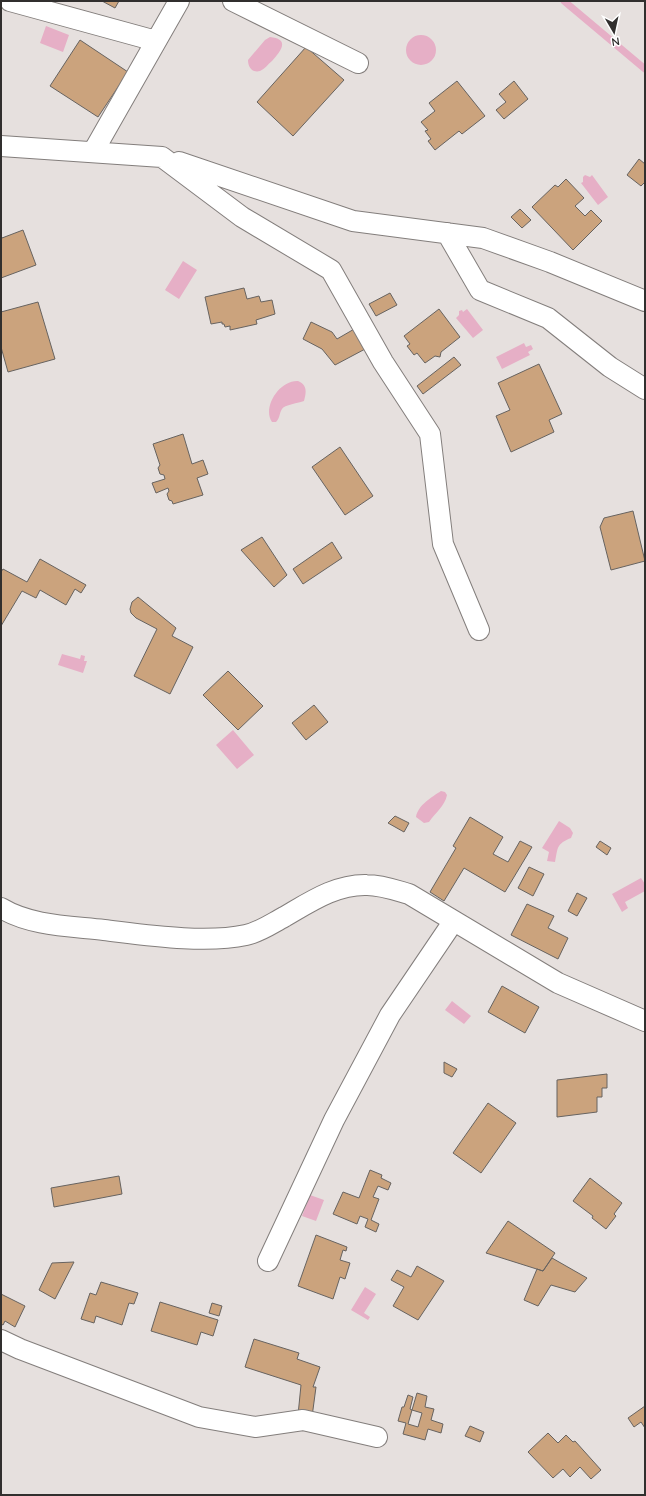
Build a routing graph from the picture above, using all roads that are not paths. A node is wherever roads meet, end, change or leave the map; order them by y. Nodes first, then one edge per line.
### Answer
1 (10, 1) edge
2 (179, 1) edge
3 (233, 1) edge
4 (156, 41) junction
5 (358, 63) dead end
6 (1, 146) edge
7 (93, 152) junction
8 (162, 157) junction
9 (447, 233) junction
10 (645, 301) edge
11 (645, 389) edge
12 (479, 630) dead end
13 (1, 908) edge
14 (453, 922) junction
15 (645, 1021) edge
16 (268, 1261) dead end
17 (1, 1340) edge
18 (377, 1437) dead end

1 - 4 street
2 - 4 street
3 - 5 street
4 - 7 street
6 - 7 street
7 - 8 street
8 - 9 street
8 - 12 street
9 - 10 street
9 - 11 street
13 - 14 street
14 - 15 street
14 - 16 street
17 - 18 street

